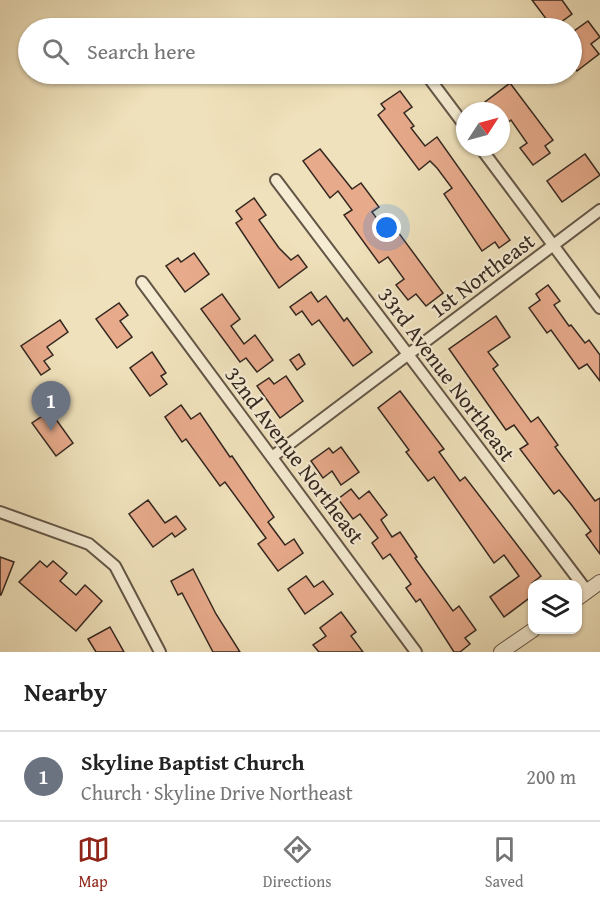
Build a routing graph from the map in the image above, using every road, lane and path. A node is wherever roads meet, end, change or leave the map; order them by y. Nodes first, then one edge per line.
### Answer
1 (434, 84) edge
2 (456, 114) edge
3 (487, 156) edge
4 (276, 180) dead end
5 (600, 210) edge
6 (553, 246) junction
7 (142, 282) dead end
8 (600, 308) edge
9 (408, 355) junction
10 (272, 457) junction
11 (0, 512) edge
12 (571, 580) edge
13 (600, 582) edge
14 (582, 595) edge
15 (528, 633) edge
16 (160, 652) edge
17 (416, 652) edge
18 (501, 652) edge

1 - 2 street
3 - 6 street
4 - 9 street, 33rd Avenue Northeast
5 - 6 street, 1st Northeast
6 - 8 street
6 - 9 street, 1st Northeast
7 - 10 street, 32nd Avenue Northeast
9 - 10 street, 1st Northeast
9 - 12 street, 33rd Avenue Northeast
10 - 17 street, 32nd Avenue Northeast
11 - 16 street
13 - 14 street
15 - 18 street

